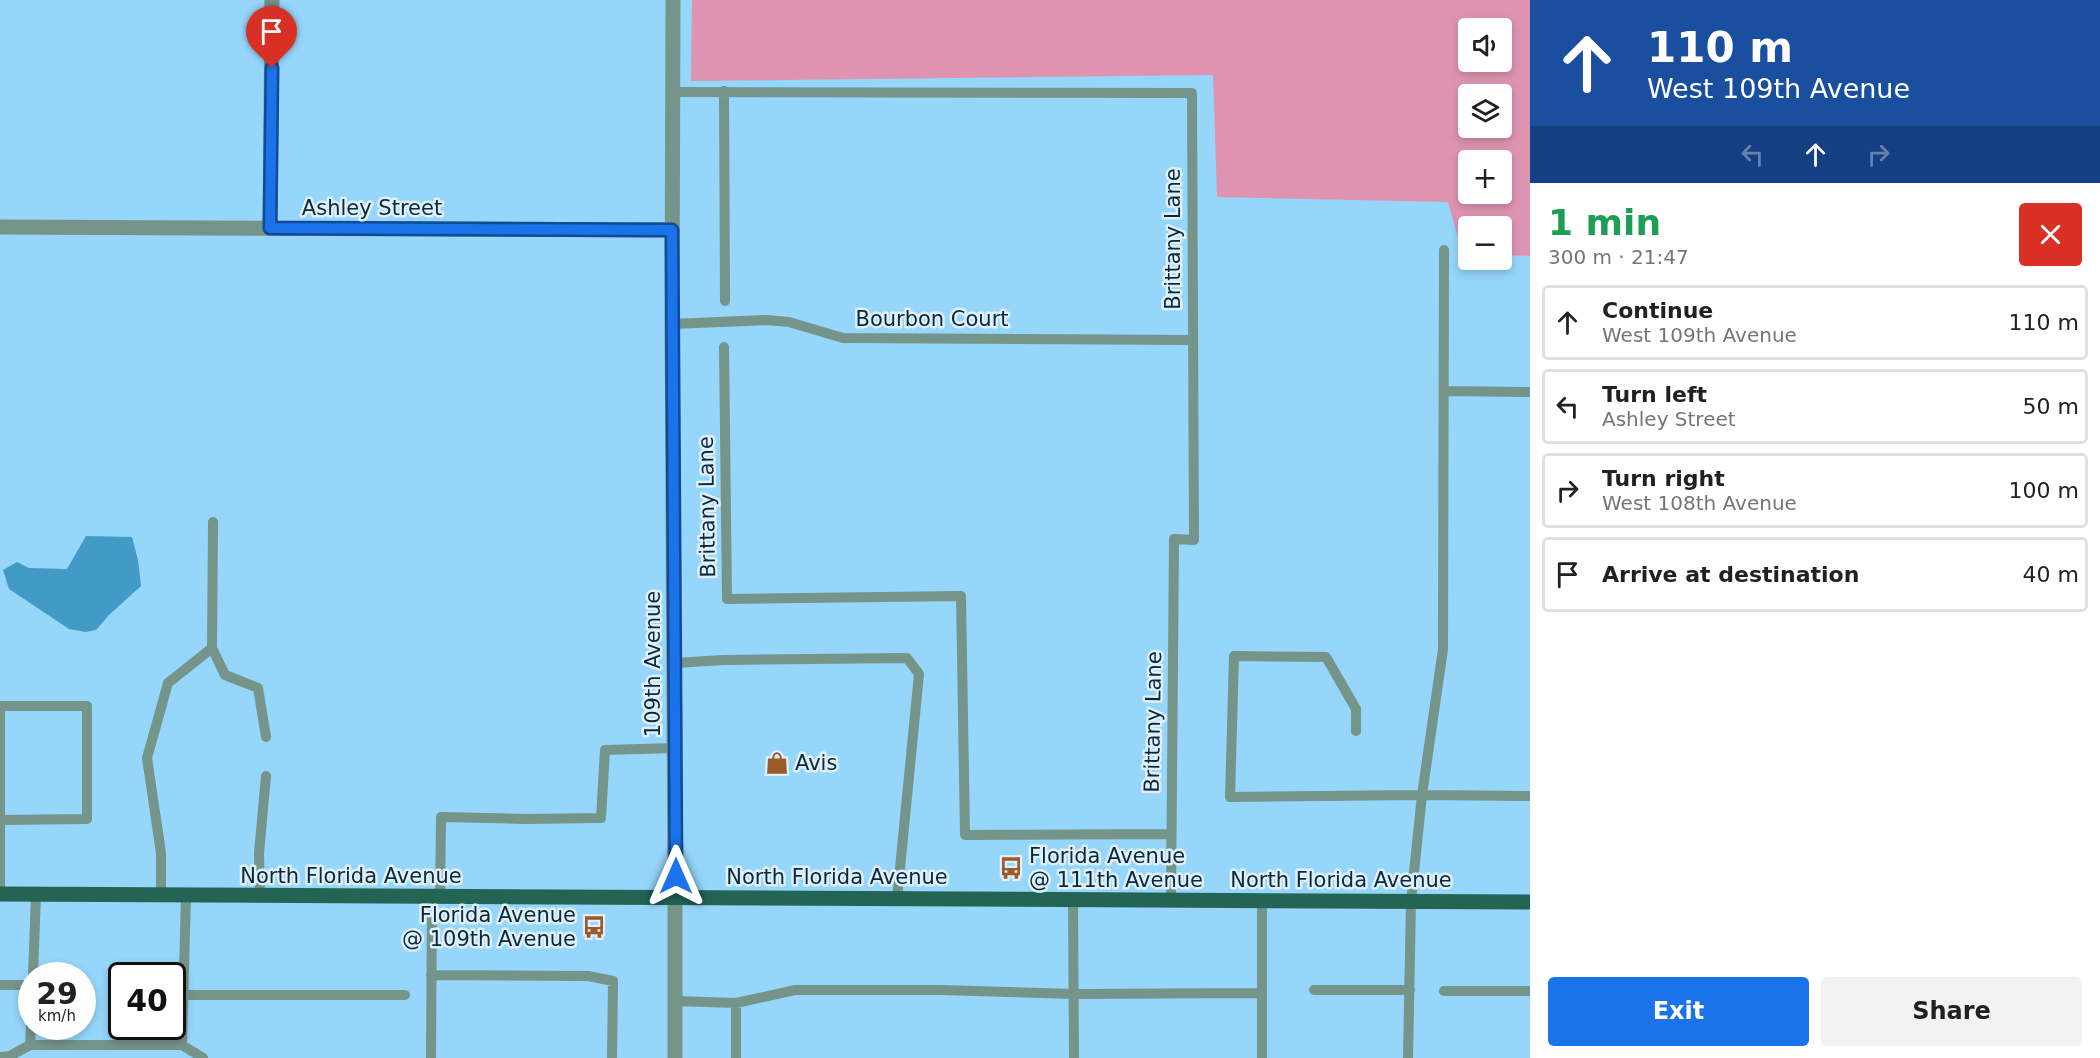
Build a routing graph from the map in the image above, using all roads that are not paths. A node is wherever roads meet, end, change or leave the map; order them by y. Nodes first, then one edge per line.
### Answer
1 (272, 0) edge
2 (673, 0) edge
3 (724, 91) junction
4 (673, 92) junction
5 (0, 227) edge
6 (270, 228) junction
7 (672, 230) junction
8 (1444, 250) dead end
9 (725, 301) dead end
10 (672, 324) junction
11 (1193, 340) junction
12 (724, 347) dead end
13 (1444, 391) junction
14 (1530, 392) edge
15 (213, 522) dead end
16 (212, 648) junction
17 (675, 663) junction
18 (0, 706) edge
19 (1356, 731) dead end
20 (266, 737) dead end
21 (675, 748) junction
22 (266, 776) dead end
23 (1422, 795) junction
24 (1530, 796) edge
25 (1, 820) edge
26 (1171, 834) junction
27 (0, 894) edge
28 (36, 895) junction
29 (161, 896) junction
30 (186, 896) junction
31 (260, 897) junction
32 (436, 897) junction
33 (675, 897) junction
34 (897, 899) junction
35 (1073, 899) junction
36 (1171, 900) junction
37 (1262, 901) junction
38 (1411, 901) junction
39 (1530, 902) edge
40 (33, 962) edge
41 (185, 962) edge
42 (431, 975) junction
43 (0, 985) edge
44 (18, 985) edge
45 (1314, 990) dead end
46 (1410, 990) junction
47 (1444, 991) dead end
48 (1530, 991) edge
49 (1262, 993) junction
50 (1074, 994) junction
51 (186, 995) edge
52 (405, 995) dead end
53 (675, 1001) junction
54 (736, 1003) junction
55 (30, 1040) edge
56 (182, 1040) edge
57 (30, 1045) junction
58 (182, 1045) junction
59 (0, 1057) edge
60 (203, 1058) edge
61 (430, 1058) edge
62 (612, 1058) edge
63 (675, 1058) edge
64 (736, 1058) edge
65 (1074, 1058) edge
66 (1262, 1058) edge
67 (1408, 1058) edge

1 - 6 street
2 - 4 street, 109th Avenue
3 - 4 lane, Brittany Lane
3 - 9 lane
3 - 11 lane, Brittany Lane
4 - 7 street, 109th Avenue
5 - 6 street, Ashley Street
6 - 7 street, Ashley Street
7 - 10 street, 109th Avenue
8 - 13 lane
10 - 11 lane, Bourbon Court
10 - 17 street, 109th Avenue
11 - 26 lane, Brittany Lane
12 - 26 lane, Brittany Lane
13 - 14 lane
13 - 23 lane
15 - 16 lane
16 - 20 lane
16 - 29 lane
17 - 21 street, 109th Avenue
17 - 34 lane
18 - 25 lane
18 - 25 lane
19 - 23 lane
21 - 32 lane
21 - 33 street, 109th Avenue
22 - 31 lane
23 - 24 lane
23 - 38 lane
25 - 27 lane
26 - 36 lane, Brittany Lane
27 - 28 main road, North Florida Avenue
28 - 29 main road, North Florida Avenue
28 - 40 lane
29 - 30 main road, North Florida Avenue
30 - 31 main road, North Florida Avenue
30 - 41 lane
31 - 32 main road, North Florida Avenue
32 - 33 main road, North Florida Avenue
32 - 42 lane
33 - 34 main road, North Florida Avenue
33 - 53 street, 109th Avenue
34 - 35 main road, North Florida Avenue
35 - 36 main road, North Florida Avenue
35 - 50 lane
36 - 37 main road, North Florida Avenue
37 - 38 main road, North Florida Avenue
37 - 49 lane
38 - 39 main road, North Florida Avenue
38 - 46 lane
42 - 61 lane
42 - 62 lane
43 - 44 lane
45 - 46 lane
46 - 67 lane
47 - 48 lane
49 - 50 lane
49 - 66 lane
50 - 54 lane
50 - 65 lane
51 - 52 lane
53 - 54 lane
53 - 63 street, 109th Avenue
54 - 64 lane
55 - 57 lane
56 - 58 lane
57 - 58 lane
57 - 59 lane
58 - 60 lane

